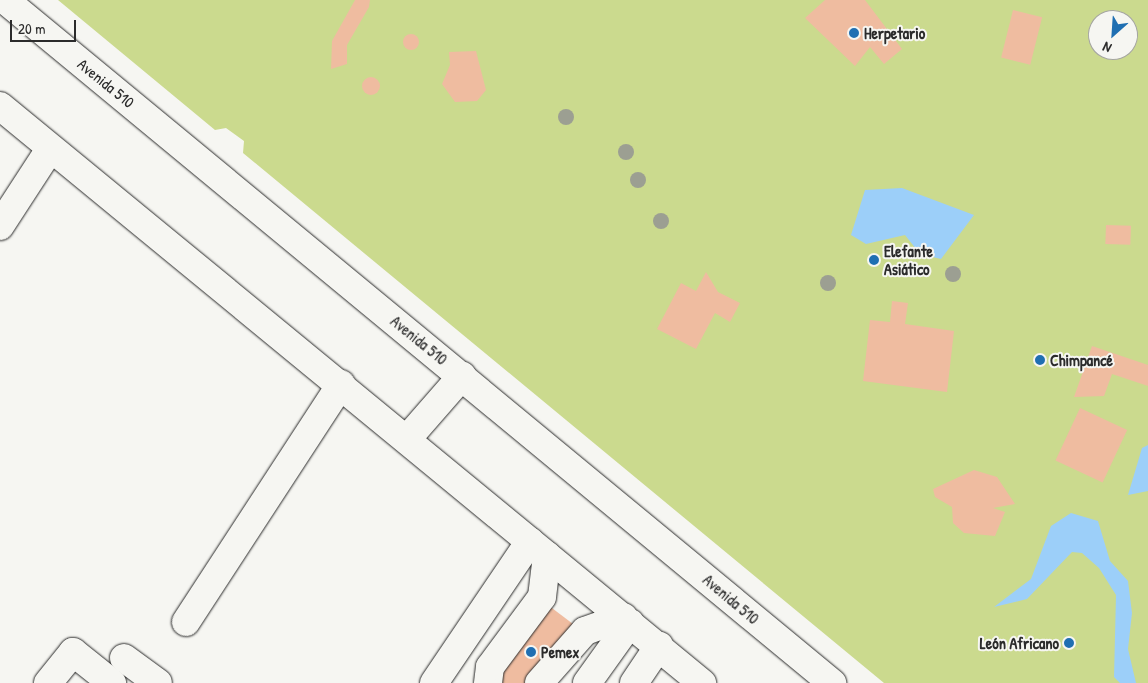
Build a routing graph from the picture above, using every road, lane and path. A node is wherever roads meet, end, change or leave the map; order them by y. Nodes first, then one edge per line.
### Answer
1 (5, 2) edge
2 (0, 106) edge
3 (50, 149) junction
4 (0, 226) edge
5 (462, 376) junction
6 (341, 384) junction
7 (407, 440) junction
8 (539, 548) junction
9 (627, 620) junction
10 (186, 622) dead end
11 (658, 646) junction
12 (124, 658) dead end
13 (48, 683) edge
14 (112, 683) edge
15 (158, 683) edge
16 (434, 683) edge
17 (488, 683) edge
18 (539, 683) edge
19 (586, 683) edge
20 (634, 683) edge
21 (702, 683) edge
22 (832, 683) edge

1 - 5 main road, Avenida 510
2 - 3 main road
3 - 4 main road
3 - 6 main road
5 - 7 main road
5 - 22 main road, Avenida 510
6 - 7 main road
6 - 10 main road
7 - 8 main road
8 - 9 main road
8 - 16 main road
8 - 17 main road
9 - 11 main road
9 - 18 main road
9 - 19 main road
11 - 20 main road
11 - 21 main road
12 - 15 main road
13 - 14 main road

